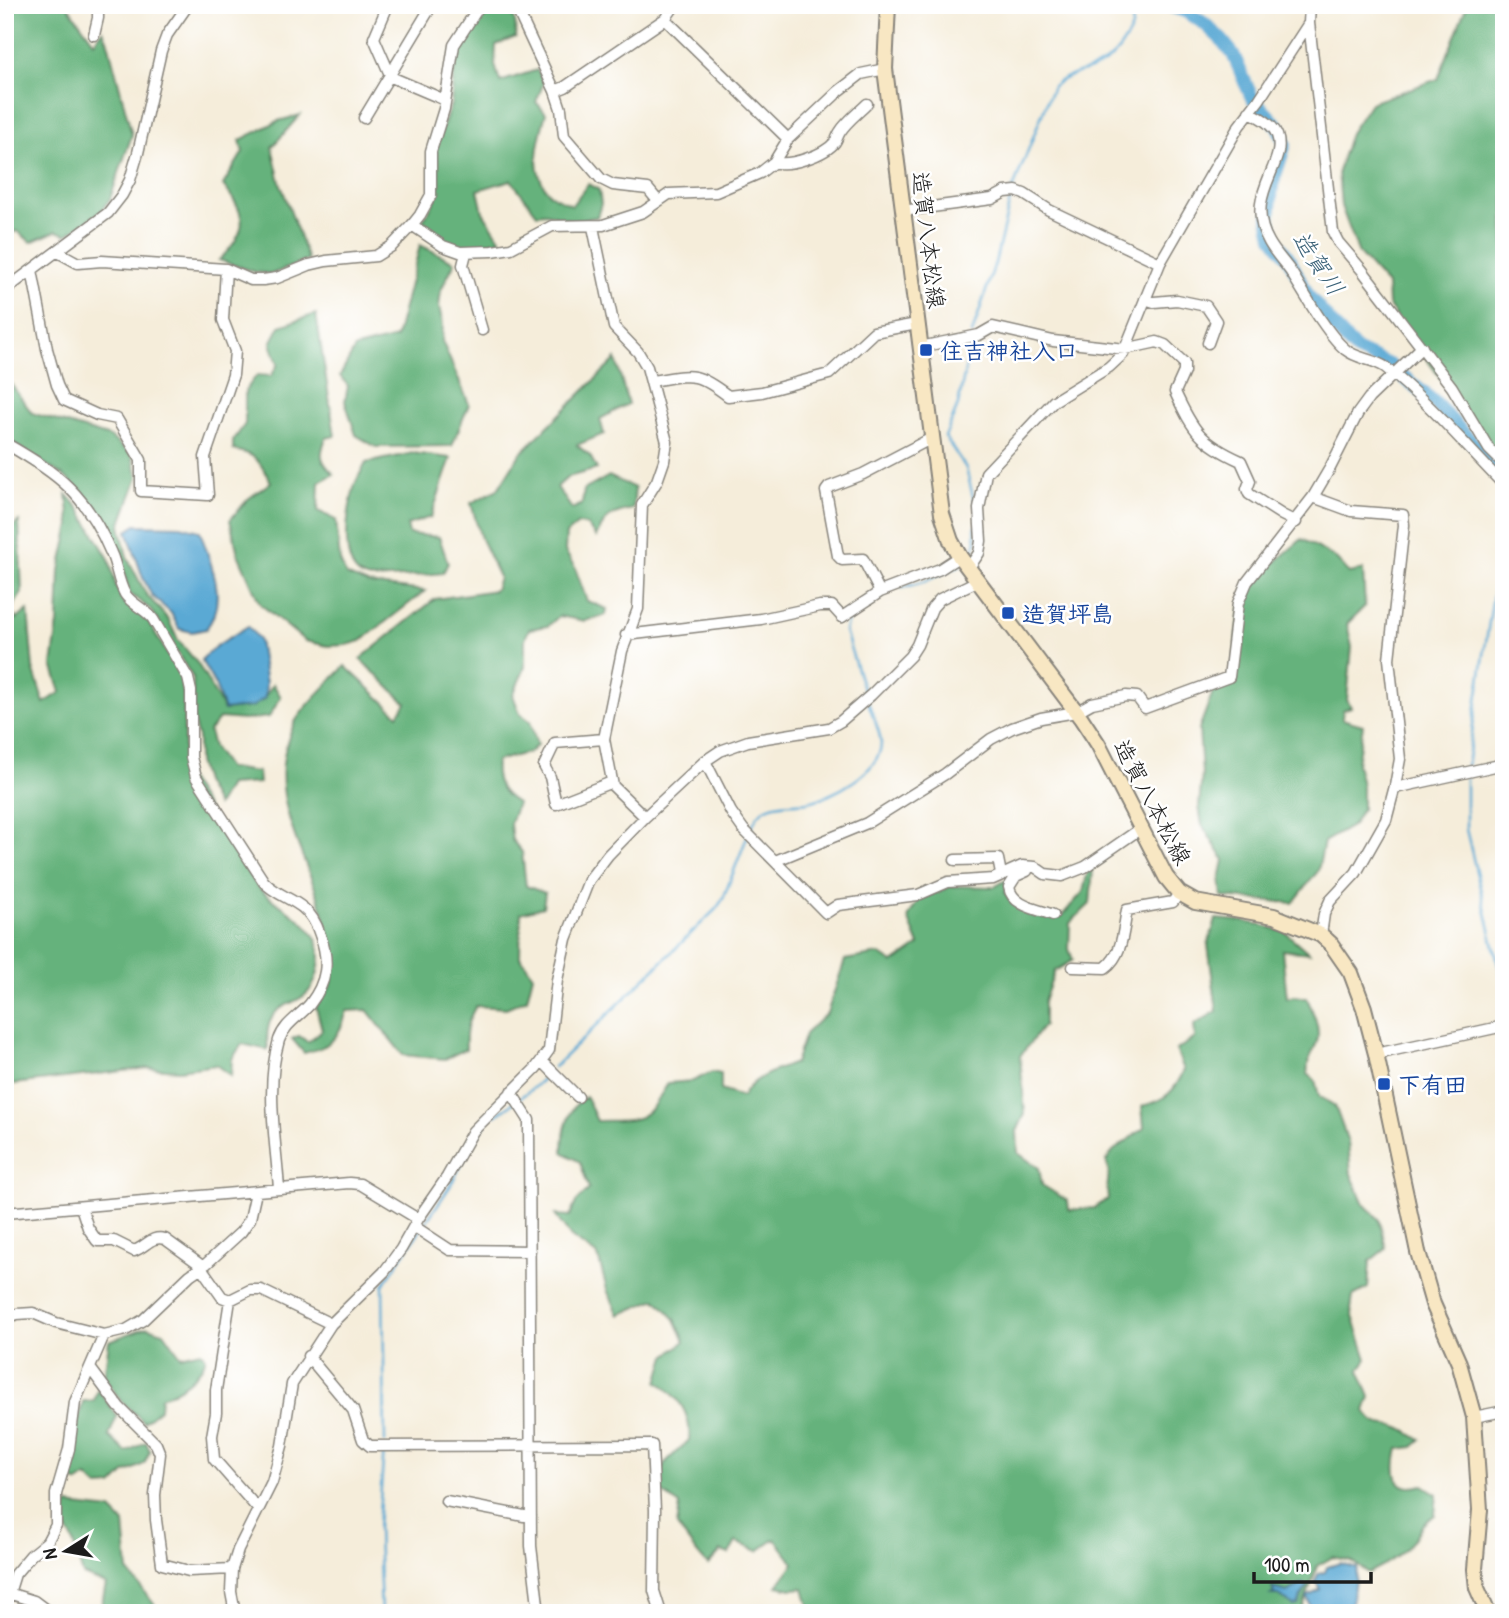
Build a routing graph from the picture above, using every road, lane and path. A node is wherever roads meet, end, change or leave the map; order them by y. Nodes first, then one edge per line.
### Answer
1 (98, 5) edge
2 (188, 5) edge
3 (388, 5) edge
4 (432, 5) edge
5 (515, 5) edge
6 (675, 5) edge
7 (888, 5) edge
8 (1310, 5) edge
9 (475, 7) edge
10 (665, 19) junction
11 (1308, 23) junction
12 (93, 35) dead end
13 (885, 69) junction
14 (391, 77) junction
15 (555, 91) junction
16 (446, 100) junction
17 (867, 104) dead end
18 (1254, 106) junction
19 (364, 118) dead end
20 (788, 139) junction
21 (774, 162) junction
22 (658, 201) junction
23 (902, 211) junction
24 (412, 225) junction
25 (593, 227) junction
26 (58, 252) junction
27 (466, 253) junction
28 (1160, 263) junction
29 (226, 269) junction
30 (32, 270) junction
31 (5, 290) edge
32 (1145, 299) junction
33 (917, 324) junction
34 (482, 330) dead end
35 (1208, 343) dead end
36 (920, 347) junction
37 (1422, 347) junction
38 (1125, 349) junction
39 (1396, 371) junction
40 (651, 381) junction
41 (932, 438) junction
42 (5, 443) edge
43 (1504, 464) edge
44 (1504, 490) edge
45 (1313, 497) junction
46 (1296, 522) junction
47 (966, 566) junction
48 (880, 593) junction
49 (626, 635) junction
50 (1076, 712) junction
51 (604, 739) junction
52 (705, 761) junction
53 (1504, 764) edge
54 (612, 782) junction
55 (1395, 786) junction
56 (645, 817) junction
57 (1140, 829) junction
58 (955, 860) dead end
59 (775, 861) junction
60 (1035, 867) junction
61 (1001, 874) junction
62 (1179, 893) junction
63 (1053, 915) dead end
64 (1321, 935) junction
65 (1073, 967) dead end
66 (1504, 1026) edge
67 (1376, 1054) junction
68 (544, 1064) junction
69 (517, 1093) junction
70 (578, 1097) dead end
71 (279, 1189) junction
72 (256, 1192) junction
73 (82, 1207) junction
74 (5, 1213) edge
75 (417, 1223) junction
76 (530, 1251) junction
77 (200, 1268) junction
78 (230, 1300) junction
79 (5, 1319) edge
80 (331, 1324) junction
81 (104, 1335) junction
82 (308, 1356) junction
83 (90, 1368) junction
84 (1504, 1410) edge
85 (1474, 1417) junction
86 (532, 1445) junction
87 (446, 1501) dead end
88 (258, 1509) junction
89 (531, 1516) junction
90 (232, 1569) junction
91 (7, 1592) edge
92 (5, 1606) edge
93 (50, 1613) edge
94 (235, 1613) edge
95 (539, 1613) edge
96 (663, 1613) edge
97 (1488, 1613) edge

1 - 12 street
2 - 26 street
3 - 14 street
4 - 14 street
5 - 15 street
6 - 10 street
7 - 13 main road, 造賀八本松線
8 - 11 street
9 - 16 street
10 - 15 street
10 - 20 street
11 - 18 street
11 - 37 street
13 - 20 street
13 - 23 main road, 造賀八本松線
14 - 16 street
14 - 19 street
15 - 22 street
16 - 24 street
17 - 21 street
18 - 28 street
18 - 39 street
20 - 21 street
21 - 22 street
22 - 25 street
23 - 28 street
23 - 33 main road, 造賀八本松線
24 - 27 street
24 - 29 street
25 - 27 street
25 - 40 street
26 - 29 street
26 - 30 street
27 - 34 street
28 - 32 street
29 - 30 street
30 - 31 street
32 - 35 street
32 - 38 street
33 - 36 main road, 造賀八本松線
33 - 40 street
36 - 38 street
36 - 41 main road, 造賀八本松線
37 - 39 street
37 - 43 street
38 - 46 street
38 - 47 street
39 - 44 street
39 - 45 street
40 - 49 street
41 - 47 main road, 造賀八本松線
41 - 48 street
42 - 71 street
45 - 46 street
45 - 55 street
46 - 50 street
47 - 48 street
47 - 50 main road, 造賀八本松線
47 - 52 street
48 - 49 street
49 - 51 street
50 - 57 main road, 造賀八本松線
50 - 59 street
51 - 54 street
51 - 54 street
52 - 56 street
52 - 59 street
53 - 55 street
54 - 56 street
55 - 64 street
56 - 68 street
57 - 60 street
57 - 62 main road, 造賀八本松線
58 - 61 street
59 - 61 street
60 - 61 street
60 - 63 street
62 - 64 main road, 造賀八本松線
62 - 65 street
64 - 67 main road, 造賀八本松線
66 - 67 street
67 - 85 main road, 造賀八本松線
68 - 69 street
68 - 70 street
69 - 75 street
69 - 76 street
71 - 72 street
71 - 75 street
72 - 73 street
72 - 77 street
73 - 74 street
73 - 77 street
75 - 76 street
75 - 80 street
76 - 86 street
77 - 78 street
77 - 81 street
78 - 80 street
78 - 88 street
79 - 81 street
80 - 82 street
81 - 83 street
82 - 86 street
82 - 88 street
83 - 90 street
83 - 91 street
84 - 85 street
85 - 97 main road, 造賀八本松線
86 - 89 street
86 - 96 street
87 - 89 street
88 - 90 street
89 - 95 street
90 - 94 street
91 - 92 street
91 - 93 street

